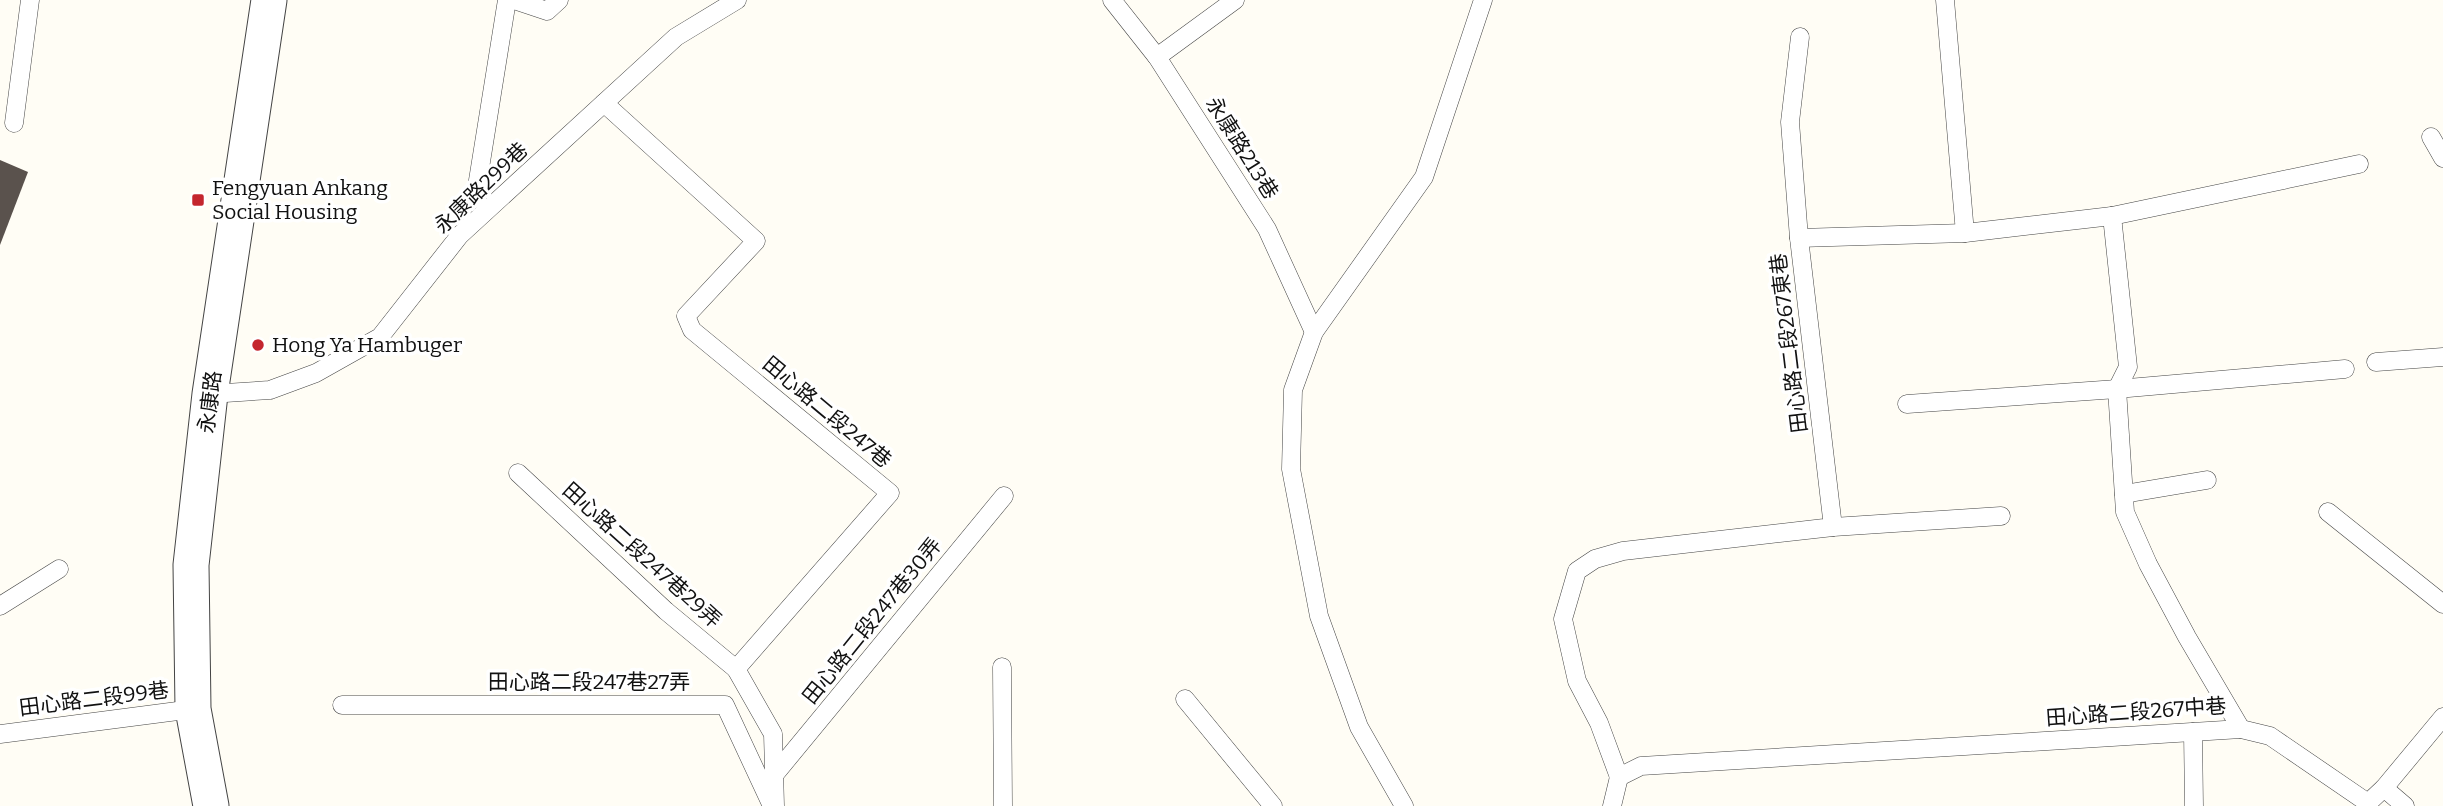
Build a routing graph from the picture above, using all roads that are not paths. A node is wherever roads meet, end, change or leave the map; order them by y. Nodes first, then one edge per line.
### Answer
1 (30, 0) edge
2 (269, 0) edge
3 (508, 0) edge
4 (514, 0) edge
5 (559, 0) edge
6 (737, 0) edge
7 (1112, 0) edge
8 (1235, 0) edge
9 (1483, 0) edge
10 (1945, 0) edge
11 (1800, 37) dead end
12 (1157, 57) junction
13 (604, 103) junction
14 (14, 123) dead end
15 (2431, 137) dead end
16 (2443, 158) edge
17 (2359, 164) dead end
18 (475, 199) dead end
19 (2112, 216) junction
20 (1965, 233) junction
21 (1799, 238) junction
22 (1314, 332) junction
23 (2443, 357) edge
24 (2376, 362) dead end
25 (2345, 369) dead end
26 (2117, 389) junction
27 (210, 394) junction
28 (1908, 404) dead end
29 (518, 473) dead end
30 (2207, 480) dead end
31 (2123, 494) junction
32 (1004, 496) dead end
33 (2328, 512) dead end
34 (2001, 516) dead end
35 (1833, 527) junction
36 (59, 569) dead end
37 (2443, 604) edge
38 (0, 606) edge
39 (1002, 667) dead end
40 (736, 669) junction
41 (1185, 699) dead end
42 (342, 705) dead end
43 (193, 709) junction
44 (2443, 717) edge
45 (2241, 729) junction
46 (2193, 732) junction
47 (0, 734) edge
48 (775, 774) junction
49 (1619, 777) junction
50 (2384, 788) junction
51 (211, 806) edge
52 (774, 806) edge
53 (1003, 806) edge
54 (1273, 806) edge
55 (1404, 806) edge
56 (1612, 806) edge
57 (2194, 806) edge
58 (2405, 806) edge

1 - 14 lane
2 - 27 street, 永康路
3 - 18 lane
4 - 5 lane
6 - 13 lane, 永康路299巷
7 - 12 lane, 永康路213巷
8 - 12 lane
9 - 22 lane
10 - 20 lane
11 - 21 lane
12 - 22 lane, 永康路213巷
13 - 27 lane, 永康路299巷
13 - 40 lane, 田心路二段247巷
15 - 16 lane
17 - 19 lane, 田心路二段267東巷
19 - 20 lane, 田心路二段267東巷
19 - 26 lane, 田心路二段267中巷
20 - 21 lane, 田心路二段267東巷
21 - 35 lane, 田心路二段267東巷
22 - 55 lane
23 - 24 lane
25 - 26 lane
26 - 28 lane
26 - 31 lane, 田心路二段267中巷
27 - 43 street, 永康路
29 - 40 lane, 田心路二段247巷29弄
30 - 31 lane
31 - 45 lane, 田心路二段267中巷
32 - 48 lane, 田心路二段247巷30弄
33 - 37 lane
34 - 35 lane
35 - 49 lane
36 - 38 lane
39 - 53 lane
40 - 48 lane
41 - 54 lane
42 - 52 lane, 田心路二段247巷27弄
43 - 47 lane, 田心路二段99巷
43 - 51 street, 永康路
44 - 50 lane
45 - 46 lane, 田心路二段267中巷
45 - 50 lane
46 - 49 lane, 田心路二段267中巷
46 - 57 lane
48 - 52 lane
49 - 56 lane
50 - 58 lane

